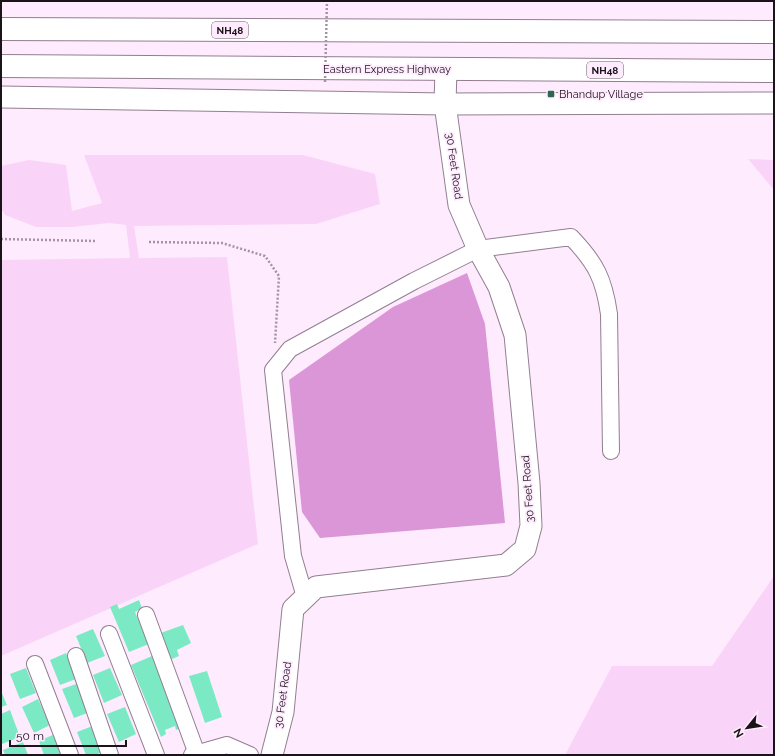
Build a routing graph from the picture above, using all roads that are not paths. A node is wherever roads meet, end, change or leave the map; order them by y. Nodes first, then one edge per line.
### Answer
1 (1, 29) edge
2 (774, 32) edge
3 (1, 66) edge
4 (446, 69) junction
5 (774, 71) edge
6 (1, 97) edge
7 (774, 103) edge
8 (446, 104) junction
9 (478, 249) junction
10 (611, 450) dead end
11 (306, 597) junction
12 (146, 615) dead end
13 (109, 634) dead end
14 (76, 656) dead end
15 (35, 664) dead end
16 (195, 754) edge
17 (70, 755) edge
18 (110, 755) edge
19 (156, 755) edge
20 (250, 755) edge
21 (272, 755) edge

1 - 2 highway, NH48
3 - 4 highway, Eastern Express Highway / NH48
4 - 5 highway, Eastern Express Highway / NH48
4 - 8 street, 30 Feet Road
6 - 8 street
7 - 8 street
8 - 9 street, 30 Feet Road
9 - 10 street
9 - 11 street
9 - 11 street, 30 Feet Road
11 - 21 street, 30 Feet Road
12 - 16 street
13 - 19 street
14 - 18 street
15 - 17 street
16 - 20 street

